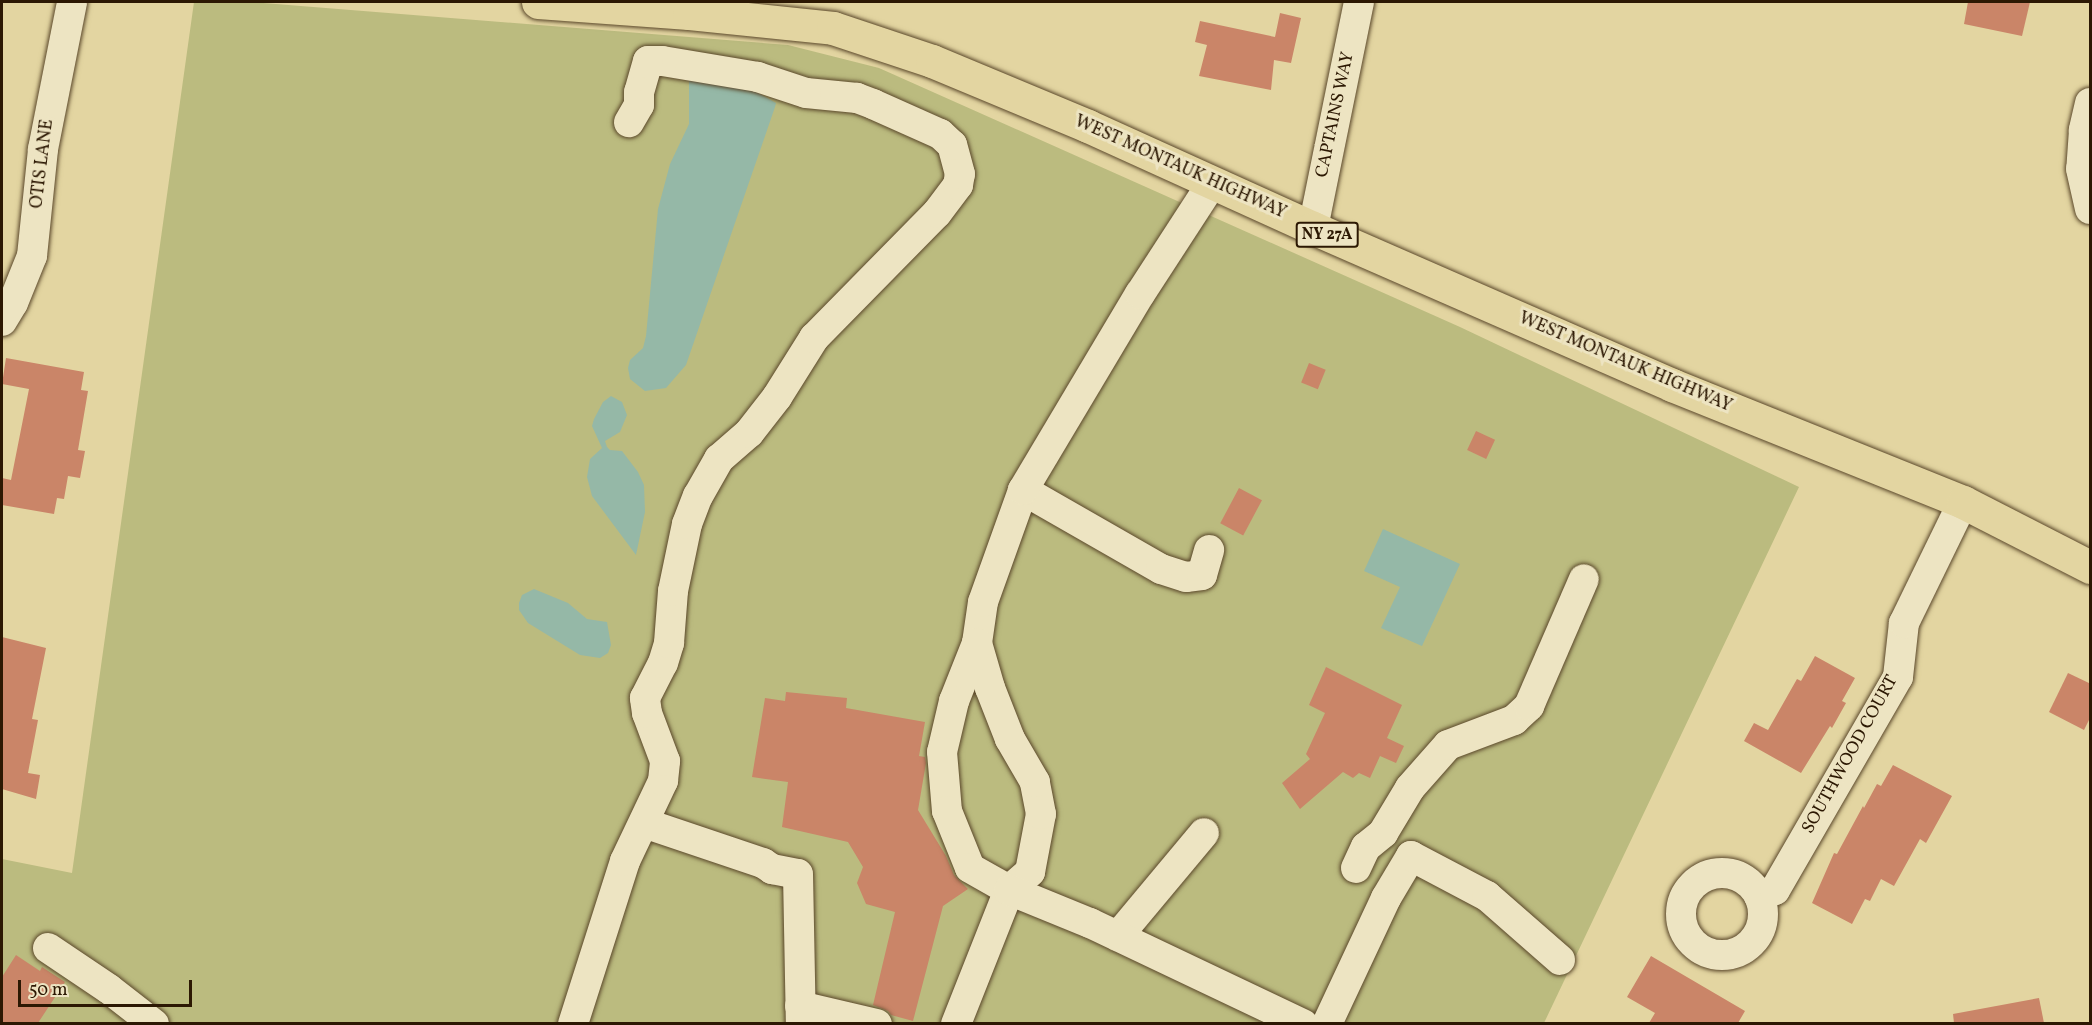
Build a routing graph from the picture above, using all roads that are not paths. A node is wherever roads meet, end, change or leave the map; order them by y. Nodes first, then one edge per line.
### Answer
1 (72, 2) edge
2 (538, 2) edge
3 (1359, 2) edge
4 (2091, 103) edge
5 (629, 122) dead end
6 (2086, 168) edge
7 (1212, 183) junction
8 (2091, 209) edge
9 (1313, 228) junction
10 (2, 321) edge
11 (1023, 490) junction
12 (1963, 502) junction
13 (1209, 550) dead end
14 (2091, 567) edge
15 (1584, 579) dead end
16 (976, 643) junction
17 (644, 823) junction
18 (1204, 833) dead end
19 (1356, 868) dead end
20 (1009, 890) junction
21 (1759, 896) dead end
22 (1118, 936) junction
23 (48, 948) dead end
24 (1560, 960) dead end
25 (801, 1014) edge
26 (154, 1023) edge
27 (573, 1023) edge
28 (877, 1023) edge
29 (956, 1023) edge
30 (1303, 1023) edge
31 (1327, 1023) edge

1 - 10 street, OTIS LANE
2 - 7 main road, WEST MONTAUK HIGHWAY / NY 27A
3 - 9 street, CAPTAINS WAY
4 - 6 street
5 - 17 street
6 - 8 street
7 - 9 main road, WEST MONTAUK HIGHWAY / NY 27A
7 - 11 street
9 - 12 main road, WEST MONTAUK HIGHWAY / NY 27A
11 - 13 street
11 - 16 street
12 - 14 main road, WEST MONTAUK HIGHWAY / NY 27A
12 - 21 street, SOUTHWOOD COURT
15 - 19 street
16 - 20 street
16 - 20 street
17 - 25 street
17 - 27 street
18 - 22 street
20 - 22 street
20 - 29 street
22 - 30 street
23 - 26 street
24 - 31 street
25 - 28 street

